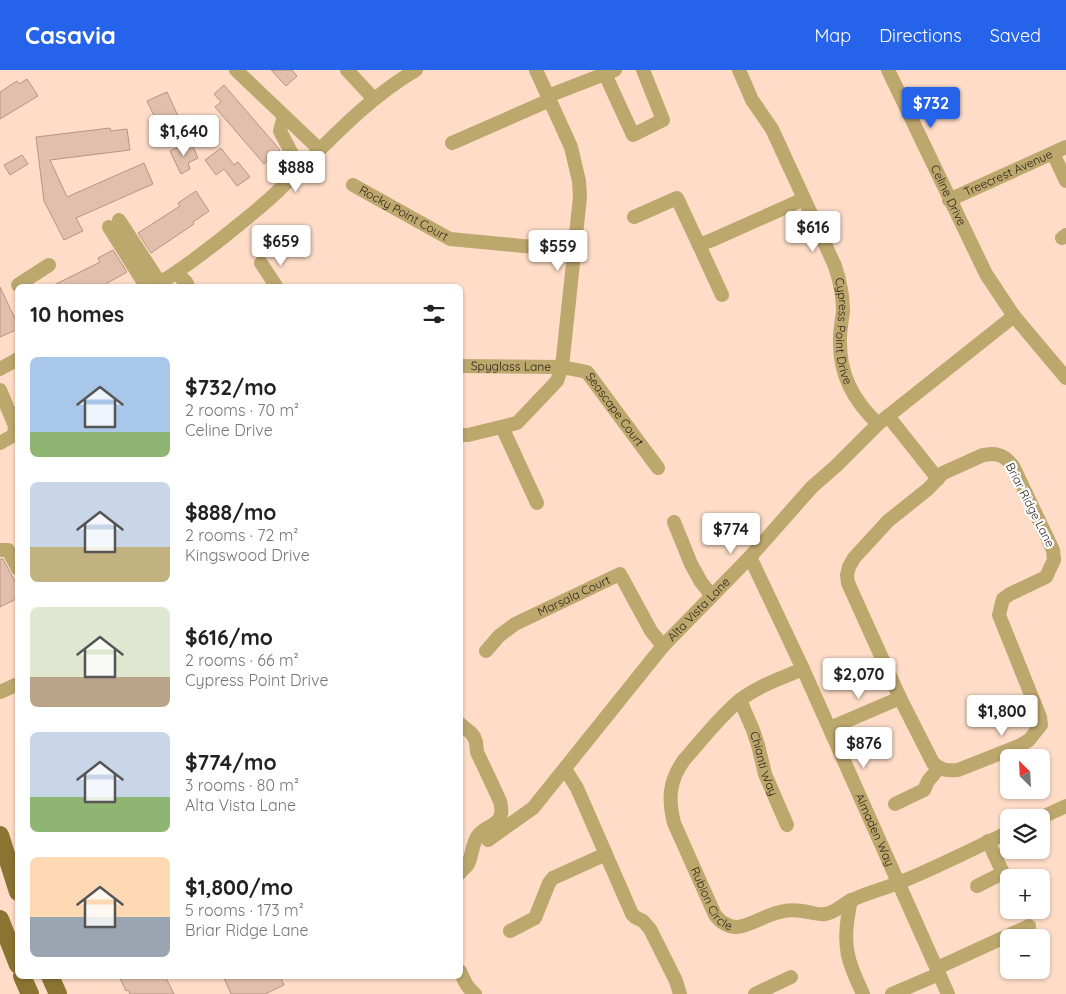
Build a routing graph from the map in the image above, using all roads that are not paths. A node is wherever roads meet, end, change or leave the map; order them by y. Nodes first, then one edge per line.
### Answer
1 (236, 70) edge
2 (347, 70) edge
3 (416, 70) edge
4 (536, 70) edge
5 (643, 70) edge
6 (739, 70) edge
7 (888, 70) edge
8 (610, 72) edge
9 (549, 98) junction
10 (374, 99) junction
11 (284, 116) junction
12 (452, 143) dead end
13 (320, 150) junction
14 (1060, 150) edge
15 (300, 169) junction
16 (1066, 181) edge
17 (353, 185) dead end
18 (804, 199) junction
19 (949, 200) junction
20 (634, 217) dead end
21 (699, 245) junction
22 (575, 251) junction
23 (261, 263) dead end
24 (49, 265) dead end
25 (176, 273) junction
26 (20, 284) edge
27 (145, 284) edge
28 (157, 284) edge
29 (160, 284) edge
30 (187, 284) edge
31 (275, 284) edge
32 (722, 295) dead end
33 (1014, 316) junction
34 (15, 362) edge
35 (463, 366) edge
36 (562, 366) junction
37 (0, 369) edge
38 (1066, 378) edge
39 (0, 390) edge
40 (883, 420) junction
41 (502, 427) junction
42 (463, 435) edge
43 (0, 443) edge
44 (658, 468) dead end
45 (938, 479) junction
46 (537, 503) dead end
47 (674, 522) dead end
48 (0, 550) edge
49 (750, 557) junction
50 (15, 563) edge
51 (712, 596) junction
52 (663, 646) junction
53 (486, 651) dead end
54 (803, 669) junction
55 (15, 685) edge
56 (0, 692) edge
57 (900, 698) junction
58 (740, 700) junction
59 (463, 726) edge
60 (830, 728) junction
61 (939, 768) junction
62 (565, 769) junction
63 (895, 804) dead end
64 (1066, 806) edge
65 (1050, 813) edge
66 (787, 825) dead end
67 (0, 835) edge
68 (1000, 836) edge
69 (488, 840) dead end
70 (988, 842) junction
71 (606, 854) junction
72 (463, 870) edge
73 (15, 882) edge
74 (899, 882) junction
75 (977, 886) dead end
76 (851, 900) junction
77 (0, 919) edge
78 (1029, 926) dead end
79 (510, 931) dead end
80 (12, 955) edge
81 (938, 971) junction
82 (791, 977) dead end
83 (463, 978) edge
84 (23, 979) edge
85 (51, 979) edge
86 (30, 994) edge
87 (58, 994) edge
88 (475, 994) edge
89 (680, 994) edge
90 (755, 994) edge
91 (863, 994) edge
92 (892, 994) edge
93 (948, 994) edge

1 - 11 street
2 - 10 street
3 - 10 street
4 - 9 street, Spyglass Lane
5 - 8 street
6 - 18 street, Cypress Point Drive
7 - 19 street, Celine Drive
8 - 9 street
9 - 12 street
9 - 22 street, Spyglass Lane
10 - 13 street
11 - 13 street
11 - 15 street
13 - 15 street
14 - 16 street
14 - 19 street, Treecrest Avenue
15 - 25 street
17 - 22 street, Rocky Point Court
18 - 21 street
18 - 40 street, Cypress Point Drive
19 - 33 street, Celine Drive
20 - 21 street
21 - 32 street
22 - 36 street, Spyglass Lane
23 - 31 street
24 - 26 street
25 - 29 street
25 - 30 street
27 - 28 street
33 - 38 street, Celine Drive
33 - 40 street, Alta Vista Lane
34 - 37 street
35 - 36 street, Spyglass Lane
36 - 41 street, Spyglass Lane
36 - 44 street, Seascape Court
39 - 43 street
40 - 45 street
40 - 49 street, Alta Vista Lane
41 - 42 street, Spyglass Lane
41 - 46 street
45 - 57 street, Briar Ridge Lane
45 - 61 street, Briar Ridge Lane
47 - 51 street
48 - 50 street
49 - 51 street, Alta Vista Lane
49 - 54 street, Almaden Way
51 - 52 street, Alta Vista Lane
52 - 53 street, Marsala Court
52 - 62 street, Alta Vista Lane
54 - 58 street, Rubion Circle
54 - 60 street, Almaden Way
55 - 56 street
57 - 60 street
57 - 61 street, Briar Ridge Lane
58 - 66 street, Chianti Way
58 - 76 street, Rubion Circle
59 - 72 street
60 - 74 street, Almaden Way
61 - 63 street
62 - 69 street, Alta Vista Lane
62 - 71 street
64 - 65 street
67 - 73 main road
68 - 70 street, Rubion Circle
70 - 74 street, Rubion Circle
70 - 75 street
71 - 79 street
71 - 89 street
74 - 76 street, Rubion Circle
74 - 81 street, Almaden Way
76 - 91 street
77 - 80 main road
78 - 81 street
81 - 92 street
81 - 93 street, Almaden Way
82 - 90 street
83 - 88 street
84 - 86 main road
85 - 87 main road

